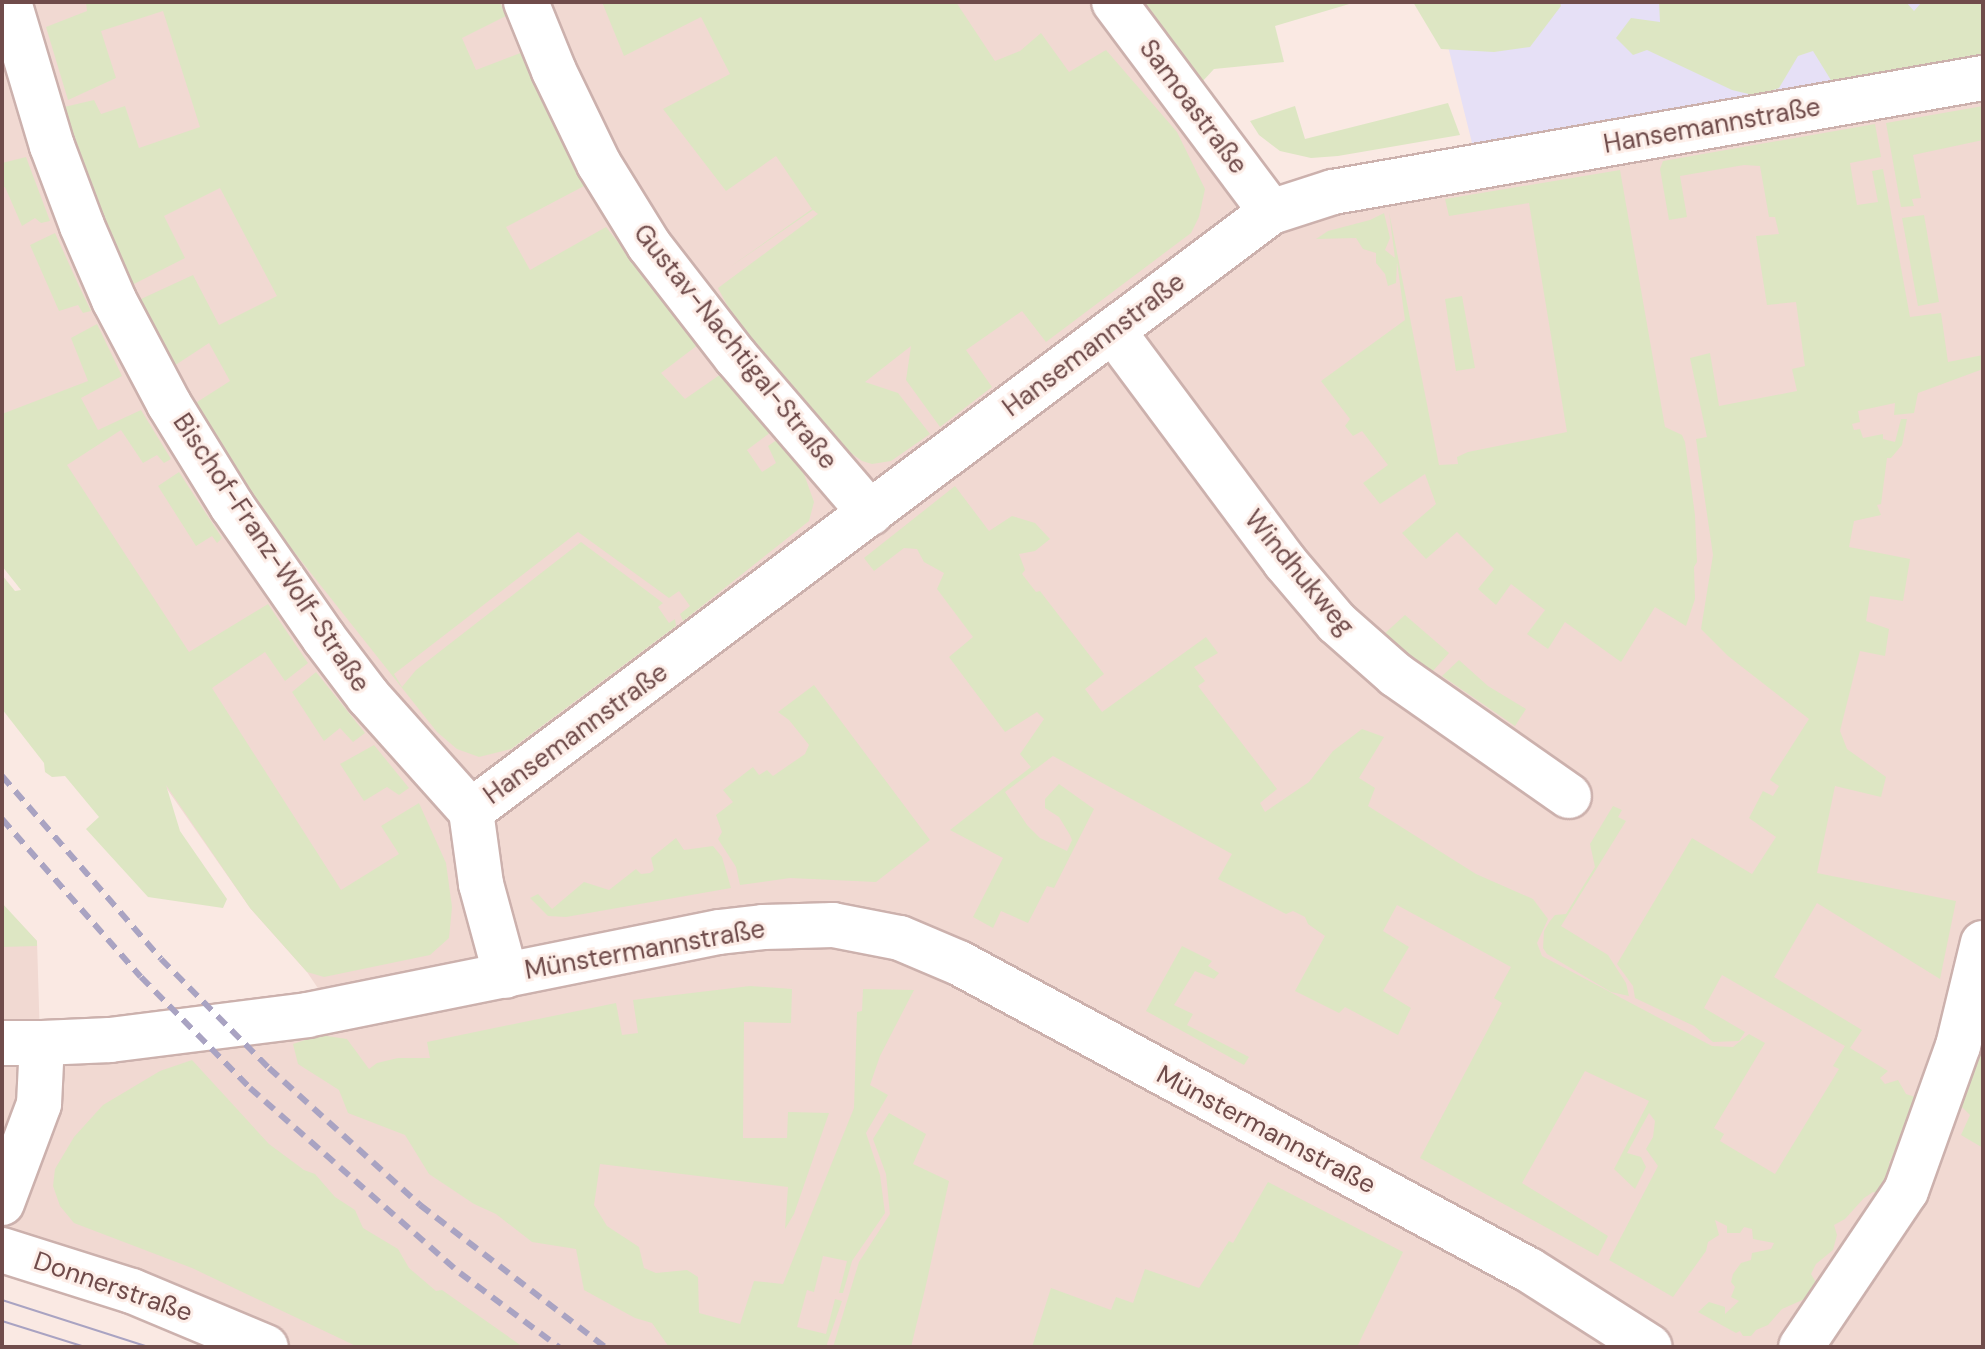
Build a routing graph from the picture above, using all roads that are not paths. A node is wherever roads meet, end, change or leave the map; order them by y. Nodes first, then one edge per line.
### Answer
1 (9, 2) edge
2 (526, 2) edge
3 (1114, 2) edge
4 (1983, 78) edge
5 (1271, 212) junction
6 (1113, 331) junction
7 (870, 513) junction
8 (1569, 796) dead end
9 (471, 811) junction
10 (1983, 943) edge
11 (506, 976) junction
12 (22, 1043) edge
13 (2, 1203) edge
14 (2, 1250) edge
15 (266, 1347) edge
16 (1650, 1347) edge
17 (1801, 1347) edge

1 - 9 street, Bischof-Franz-Wolf-Straße
2 - 7 street, Gustav-Nachtigal-Straße
3 - 5 street, Samoastraße
4 - 5 street, Hansemannstraße
5 - 6 street, Hansemannstraße
6 - 7 street, Hansemannstraße
6 - 8 street, Windhukweg
7 - 9 street, Hansemannstraße
9 - 11 street, Hansemannstraße
10 - 17 street
11 - 12 street, Münstermannstraße
11 - 16 street, Münstermannstraße
12 - 13 street, Münstermannstraße
14 - 15 street, Donnerstraße

